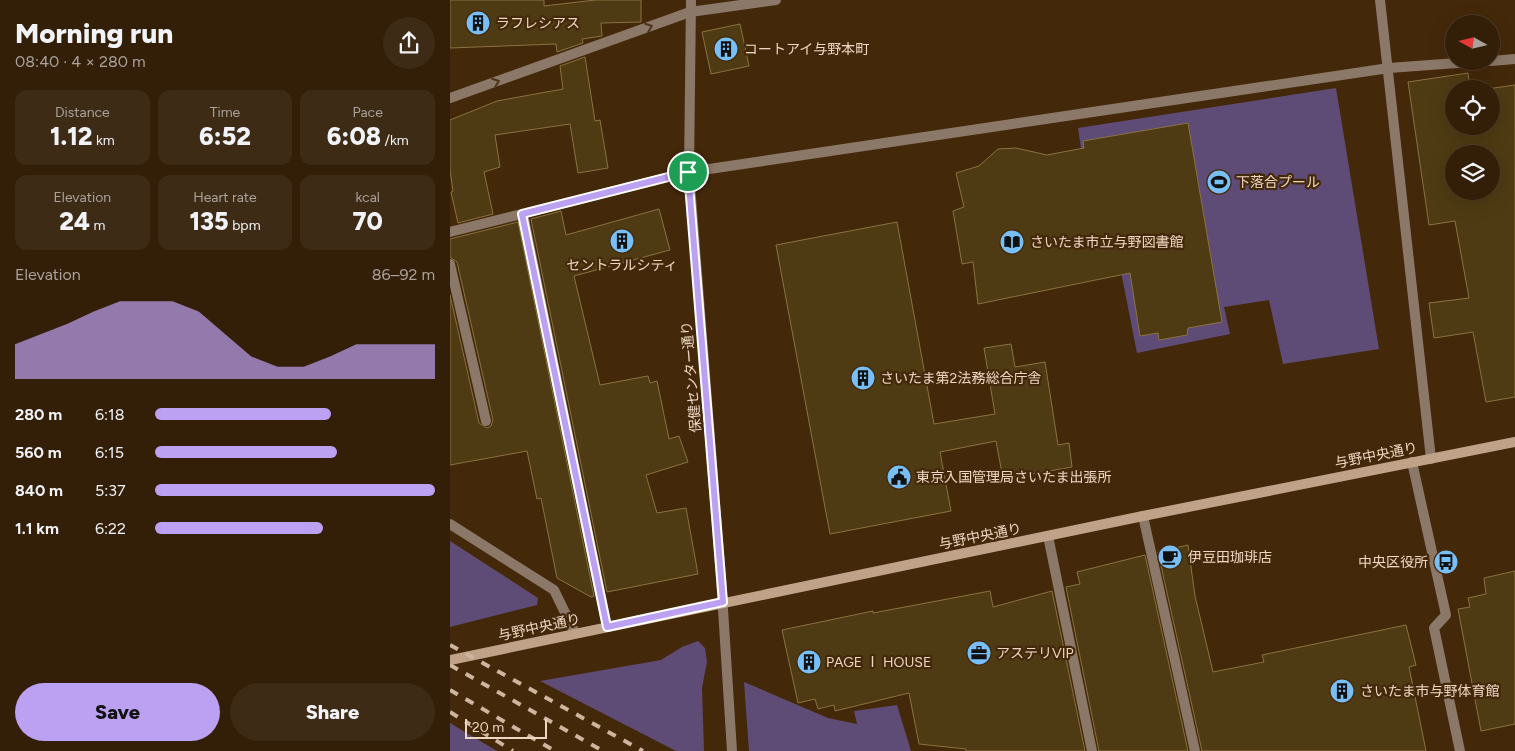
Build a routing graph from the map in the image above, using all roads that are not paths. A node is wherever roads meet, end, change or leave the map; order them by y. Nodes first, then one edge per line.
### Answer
1 (691, 0) edge
2 (776, 0) edge
3 (1380, 0) edge
4 (690, 12) junction
5 (1515, 59) edge
6 (1500, 60) edge
7 (1445, 64) edge
8 (1389, 68) junction
9 (450, 98) edge
10 (688, 172) junction
11 (522, 214) junction
12 (450, 232) edge
13 (450, 264) edge
14 (486, 421) dead end
15 (1515, 442) edge
16 (1431, 459) junction
17 (1412, 462) junction
18 (1143, 516) junction
19 (450, 524) edge
20 (1048, 536) junction
21 (723, 602) junction
22 (607, 627) junction
23 (575, 633) junction
24 (450, 660) edge
25 (732, 751) edge
26 (1092, 751) edge
27 (1195, 751) edge
28 (1460, 751) edge

1 - 4 street, 保健センター通り
2 - 4 street
3 - 8 street
9 -> 4 street
4 - 10 street, 保健センター通り
5 - 6 street
7 - 8 street
8 - 10 street
8 - 16 street
10 - 11 street
10 - 21 street, 保健センター通り
11 - 12 street
11 - 22 street
13 - 14 street
15 - 16 street, 与野中央通り
16 - 17 street, 与野中央通り
17 - 18 street, 与野中央通り
17 - 28 street
18 - 20 street, 与野中央通り
18 - 27 street
19 - 23 street
20 - 21 street, 与野中央通り
20 - 26 street
21 - 22 street, 与野中央通り
21 - 25 street, 保健センター通り
22 - 23 street, 与野中央通り
23 - 24 street, 与野中央通り

